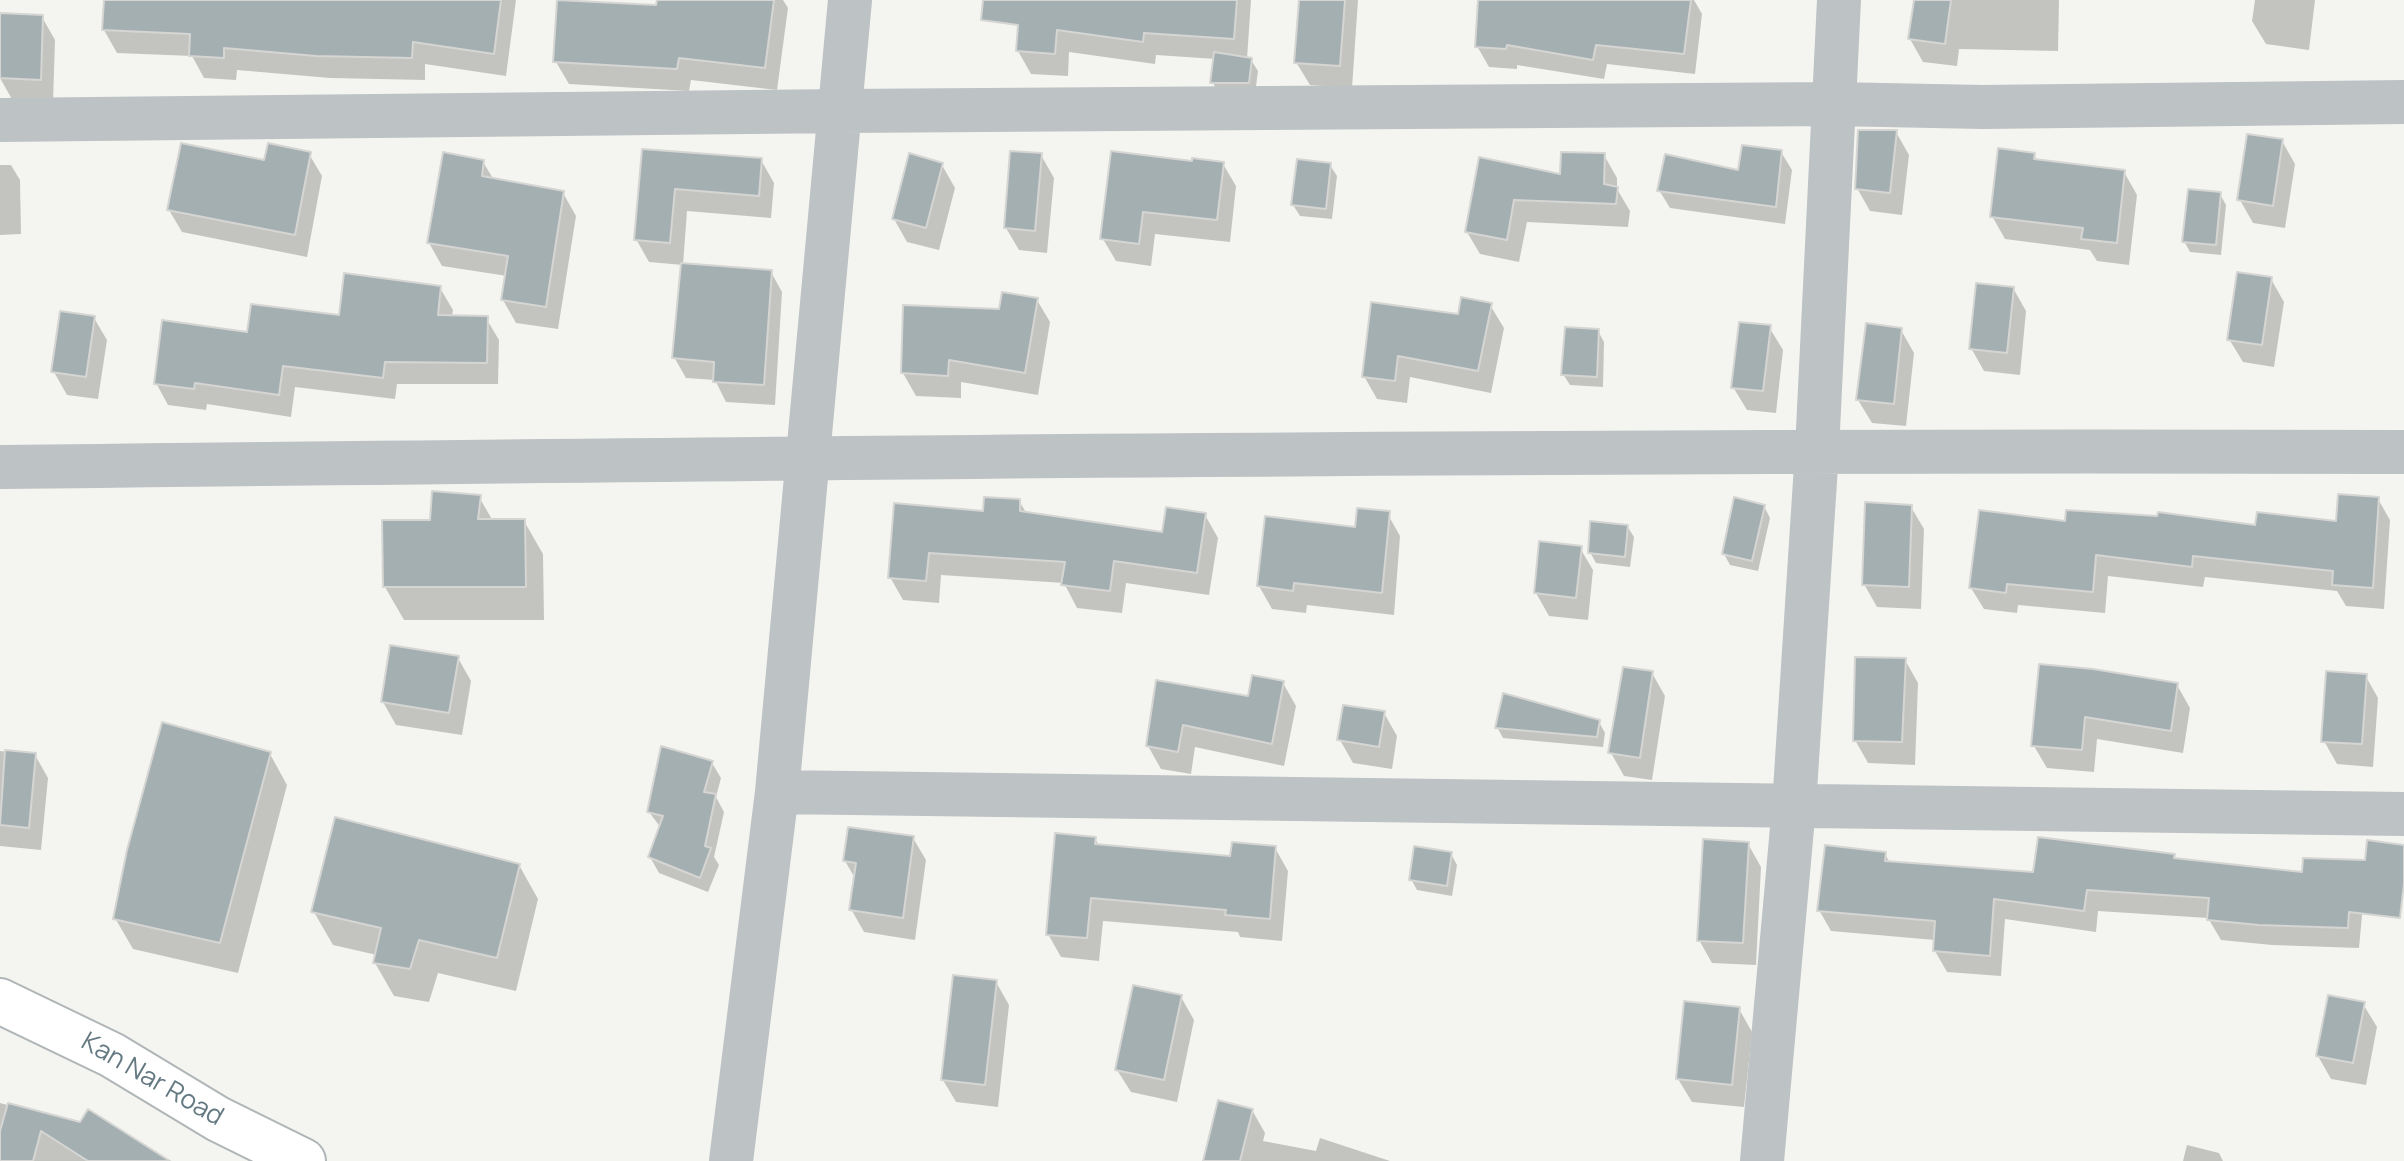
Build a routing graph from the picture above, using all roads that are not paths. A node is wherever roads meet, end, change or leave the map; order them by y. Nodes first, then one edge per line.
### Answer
1 (850, 0) edge
2 (1839, 0) edge
3 (2404, 102) edge
4 (1833, 104) junction
5 (842, 111) junction
6 (0, 120) edge
7 (1817, 450) junction
8 (2404, 452) edge
9 (809, 457) junction
10 (0, 467) edge
11 (777, 792) junction
12 (1794, 806) junction
13 (2404, 814) edge
14 (0, 1001) edge
15 (303, 1161) edge
16 (731, 1161) edge
17 (1762, 1161) edge

1 - 5 street
2 - 4 street
3 - 4 street
4 - 5 street
4 - 7 street
5 - 6 street
5 - 9 street
7 - 8 street
7 - 9 street
7 - 12 street
9 - 10 street
9 - 11 street
11 - 12 street
11 - 16 street
12 - 13 street
12 - 17 street
14 - 15 main road, Kan Nar Road

